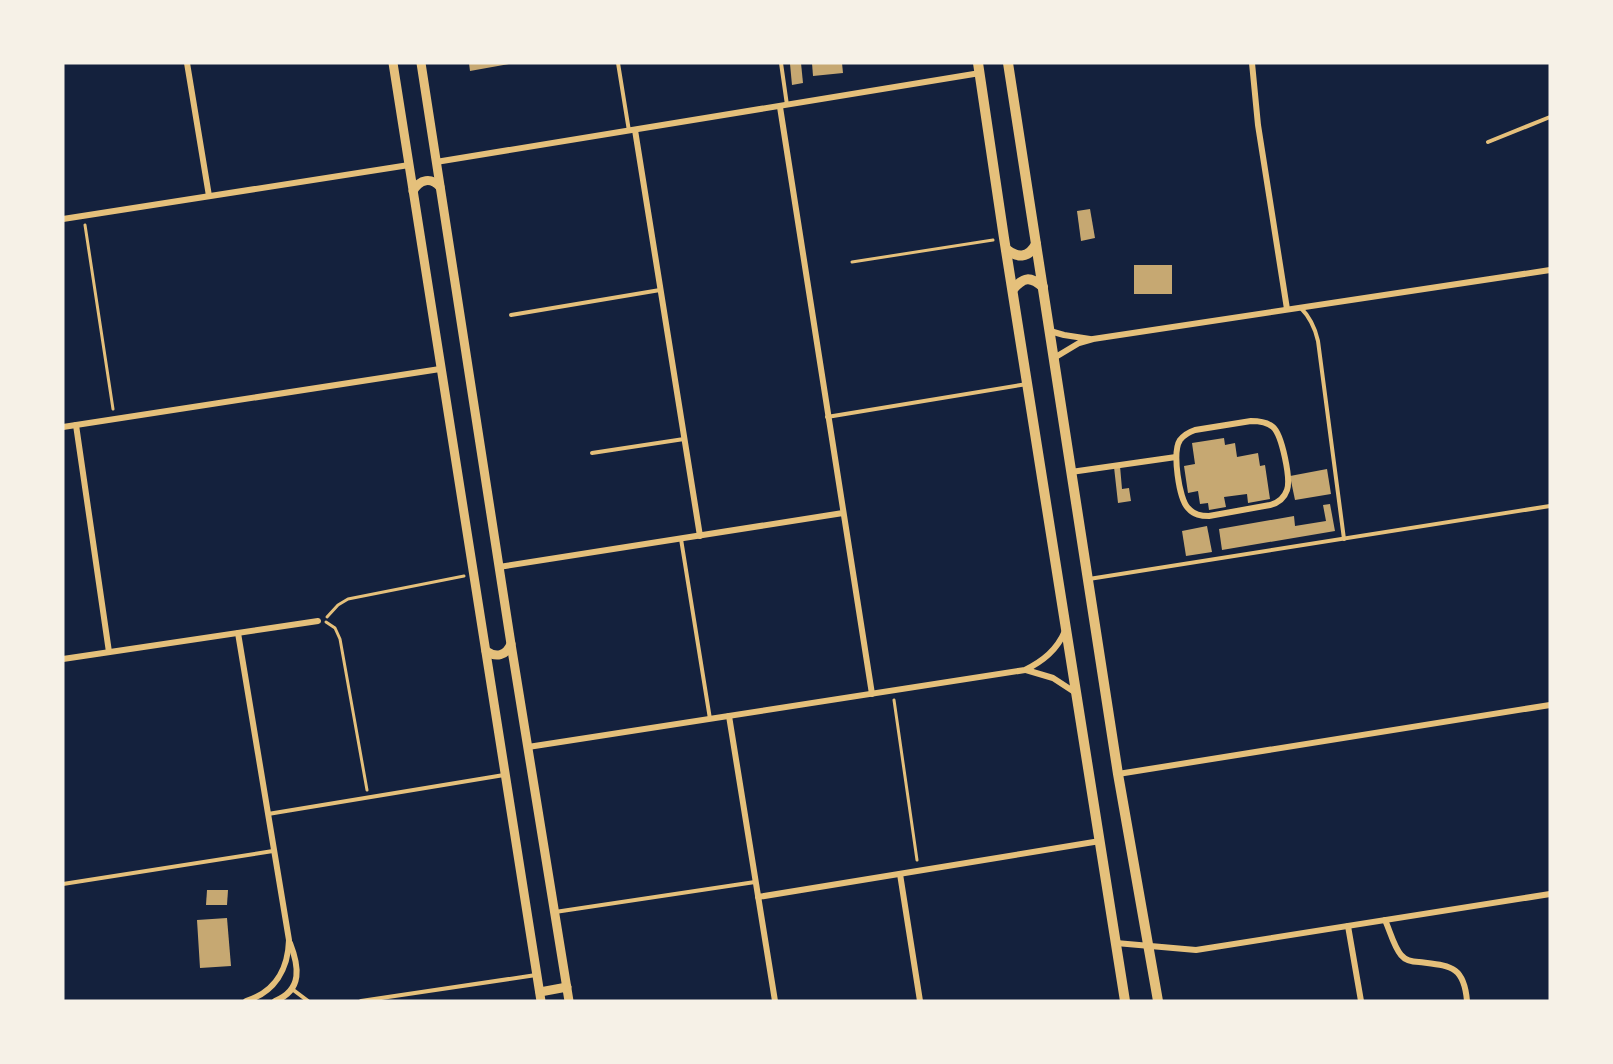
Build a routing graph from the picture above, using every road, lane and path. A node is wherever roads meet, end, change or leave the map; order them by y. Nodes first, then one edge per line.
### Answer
1 (188, 63) edge
2 (393, 63) edge
3 (421, 63) edge
4 (618, 63) edge
5 (781, 63) edge
6 (1008, 63) edge
7 (1252, 63) edge
8 (979, 68) edge
9 (787, 106) junction
10 (780, 107) junction
11 (1550, 117) edge
12 (632, 131) junction
13 (1488, 142) dead end
14 (436, 162) junction
15 (409, 165) junction
16 (440, 187) junction
17 (413, 191) junction
18 (208, 196) junction
19 (84, 216) junction
20 (63, 219) edge
21 (1005, 243) junction
22 (1036, 244) junction
23 (852, 262) dead end
24 (1550, 270) edge
25 (1043, 286) junction
26 (661, 290) junction
27 (1013, 290) junction
28 (1300, 307) junction
29 (1287, 309) junction
30 (511, 315) dead end
31 (1050, 331) junction
32 (1093, 339) junction
33 (1054, 358) junction
34 (440, 369) junction
35 (1028, 384) junction
36 (828, 417) junction
37 (114, 419) junction
38 (76, 425) junction
39 (63, 427) edge
40 (685, 439) junction
41 (592, 453) dead end
42 (1176, 457) junction
43 (1071, 472) junction
44 (1550, 506) edge
45 (843, 513) junction
46 (700, 536) junction
47 (681, 539) junction
48 (1344, 539) junction
49 (499, 567) junction
50 (473, 574) junction
51 (1088, 579) junction
52 (318, 621) dead end
53 (1066, 628) junction
54 (238, 633) junction
55 (511, 644) junction
56 (486, 651) junction
57 (109, 652) junction
58 (63, 659) edge
59 (1025, 670) junction
60 (893, 691) junction
61 (1077, 693) junction
62 (872, 694) junction
63 (1550, 705) edge
64 (729, 716) junction
65 (710, 718) junction
66 (528, 747) junction
67 (1118, 774) junction
68 (505, 775) junction
69 (368, 798) junction
70 (268, 814) junction
71 (1100, 841) junction
72 (274, 851) junction
73 (919, 871) junction
74 (900, 874) junction
75 (755, 882) junction
76 (63, 884) edge
77 (1550, 894) edge
78 (758, 897) junction
79 (555, 912) junction
80 (1385, 921) junction
81 (1348, 926) junction
82 (289, 940) junction
83 (1116, 943) junction
84 (1148, 945) junction
85 (537, 975) junction
86 (567, 987) junction
87 (292, 989) junction
88 (540, 996) edge
89 (246, 1001) edge
90 (277, 1001) edge
91 (308, 1001) edge
92 (361, 1001) edge
93 (569, 1001) edge
94 (775, 1001) edge
95 (920, 1001) edge
96 (1125, 1001) edge
97 (1158, 1001) edge
98 (1361, 1001) edge
99 (1467, 1001) edge

1 - 18 street
2 - 15 street
3 - 14 street
4 - 12 lane
5 - 9 lane
6 - 22 main road
7 - 29 street
8 - 9 street
8 - 21 main road
9 - 10 street
10 - 12 street
10 - 36 street
11 - 13 lane
12 - 14 street
12 - 26 street
14 - 16 street
15 - 17 street
15 - 18 street
16 - 17 street
16 - 49 street
17 - 34 street
18 - 19 street
19 - 20 street
19 - 37 path
21 - 22 main road
21 - 23 path
21 - 27 main road
22 - 25 main road
24 - 28 street
25 - 27 main road
25 - 31 main road
26 - 30 lane
26 - 40 street
27 - 35 main road
28 - 29 street
28 - 48 lane
29 - 32 street
31 - 32 street
31 - 33 main road
32 - 33 street
33 - 43 main road
34 - 37 street
34 - 50 street
35 - 36 lane
35 - 53 main road
36 - 45 street
37 - 38 street
38 - 39 street
38 - 57 street
40 - 41 lane
40 - 46 street
42 - 42 street
42 - 43 street
43 - 51 main road
44 - 48 lane
45 - 46 street
45 - 62 street
46 - 47 street
47 - 49 street
47 - 65 lane
48 - 51 lane
49 - 55 street
50 - 56 street
50 - 69 path
51 - 67 main road
52 - 54 street
53 - 59 street
53 - 61 main road
54 - 57 street
54 - 70 street
55 - 56 street
55 - 66 street
56 - 68 street
57 - 58 street
59 - 60 street
59 - 61 street
60 - 62 street
60 - 73 path
61 - 71 main road
62 - 64 street
63 - 67 street
64 - 65 street
64 - 75 street
65 - 66 street
66 - 79 street
67 - 84 main road
68 - 69 lane
68 - 85 street
69 - 70 lane
70 - 72 street
71 - 73 street
71 - 83 main road
72 - 76 lane
72 - 82 street
73 - 74 street
74 - 78 street
74 - 95 street
75 - 78 street
75 - 79 lane
77 - 80 street
78 - 94 street
79 - 86 street
80 - 81 street
80 - 99 street
81 - 84 street
81 - 98 street
82 - 87 street
82 - 89 street
83 - 84 street
83 - 96 main road
84 - 97 main road
85 - 88 street
85 - 92 lane
86 - 88 street
86 - 93 street
87 - 90 street
87 - 91 lane

